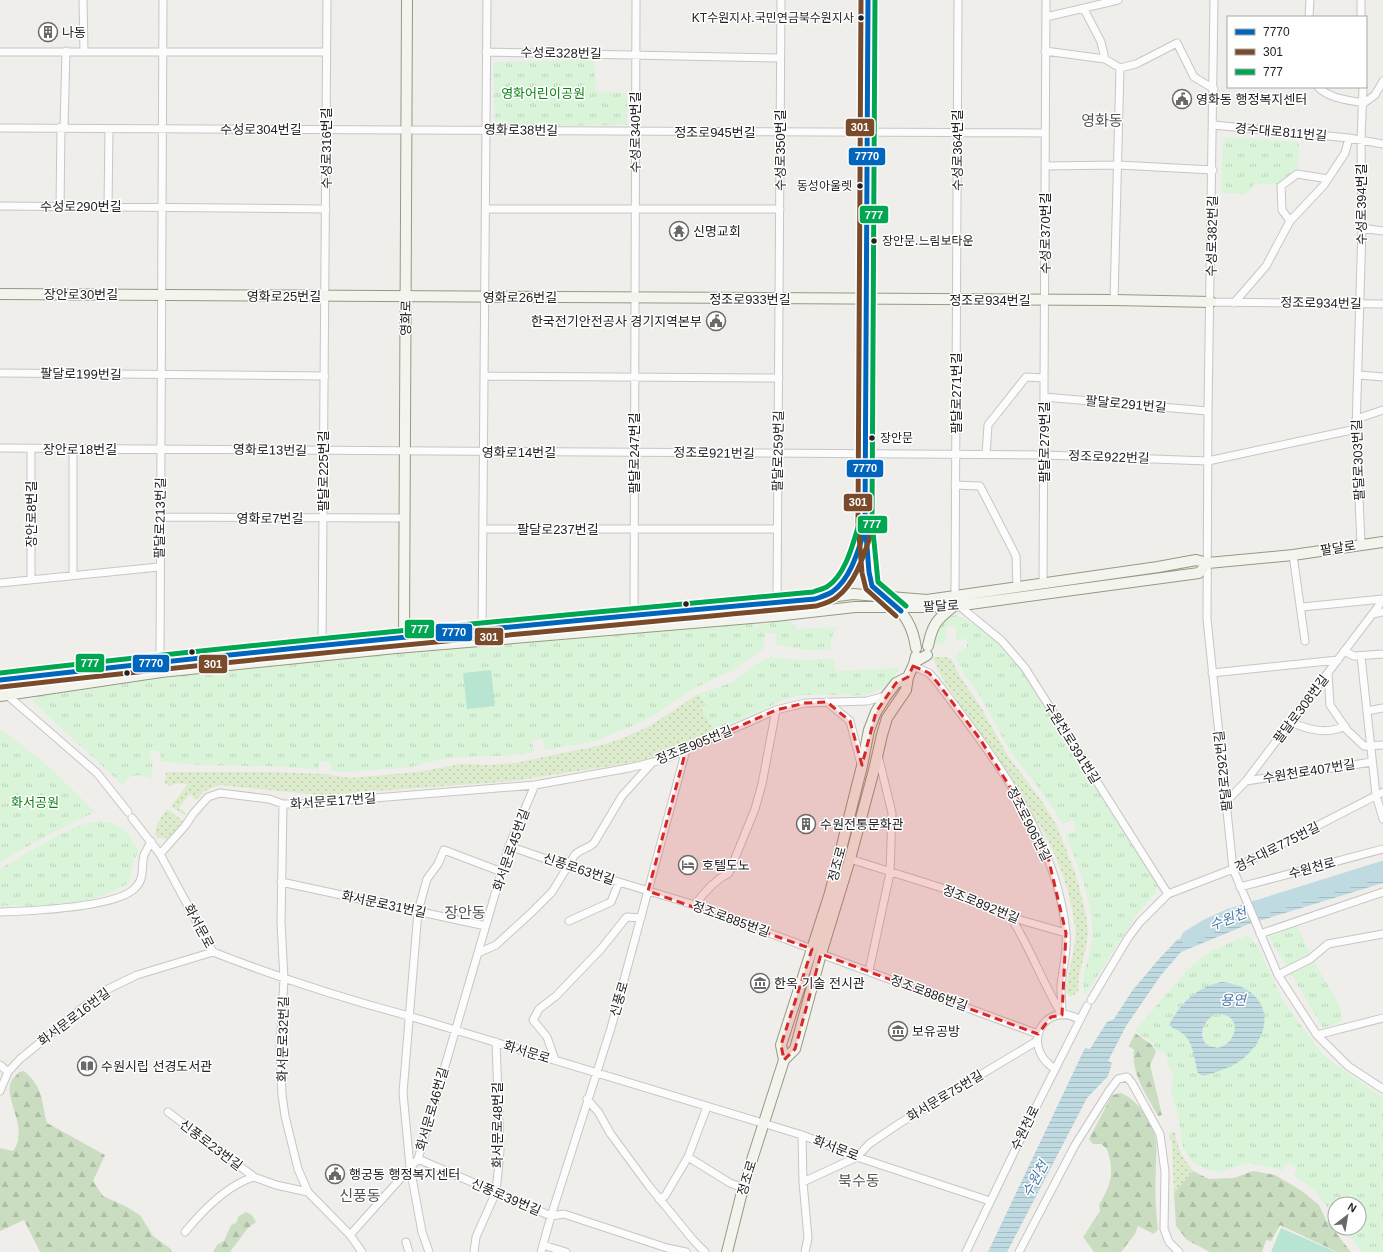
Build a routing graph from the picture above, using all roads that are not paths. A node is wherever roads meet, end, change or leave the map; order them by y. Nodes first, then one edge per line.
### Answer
1 (84, 0) edge
2 (163, 0) edge
3 (326, 0) edge
4 (407, 0) edge
5 (487, 0) edge
6 (636, 0) edge
7 (781, 0) edge
8 (868, 0) edge
9 (958, 0) edge
10 (1046, 0) edge
11 (1118, 0) edge
12 (1214, 0) edge
13 (1310, 0) edge
14 (1360, 0) edge
15 (1084, 9) junction
16 (1309, 16) edge
17 (1361, 16) edge
18 (1046, 17) junction
19 (66, 51) junction
20 (84, 51) junction
21 (1045, 51) junction
22 (0, 52) edge
23 (163, 52) junction
24 (326, 52) junction
25 (486, 52) junction
26 (636, 54) junction
27 (780, 58) junction
28 (1105, 59) junction
29 (1120, 68) junction
30 (1383, 80) edge
31 (1214, 88) junction
32 (1319, 88) edge
33 (1363, 88) edge
34 (1364, 103) junction
35 (1213, 125) junction
36 (0, 128) edge
37 (62, 128) junction
38 (163, 128) junction
39 (109, 129) junction
40 (325, 129) junction
41 (406, 129) junction
42 (486, 130) junction
43 (635, 131) junction
44 (780, 132) junction
45 (867, 133) junction
46 (957, 133) junction
47 (1045, 133) junction
48 (1349, 138) junction
49 (1361, 140) junction
50 (1383, 144) edge
51 (1118, 164) junction
52 (1045, 166) junction
53 (1213, 170) junction
54 (1328, 180) junction
55 (0, 206) edge
56 (60, 206) junction
57 (108, 206) junction
58 (163, 207) junction
59 (326, 209) junction
60 (486, 209) junction
61 (780, 209) junction
62 (635, 210) junction
63 (1290, 221) junction
64 (1362, 228) junction
65 (1383, 231) edge
66 (0, 294) edge
67 (162, 295) junction
68 (325, 296) junction
69 (406, 297) junction
70 (486, 297) junction
71 (634, 298) junction
72 (780, 299) junction
73 (866, 300) junction
74 (957, 300) junction
75 (1045, 300) junction
76 (1114, 300) junction
77 (1211, 302) junction
78 (1234, 303) junction
79 (1360, 304) junction
80 (1383, 304) edge
81 (0, 373) edge
82 (161, 375) junction
83 (1359, 375) junction
84 (325, 376) junction
85 (485, 376) junction
86 (634, 377) junction
87 (1383, 377) edge
88 (779, 378) junction
89 (1044, 378) junction
90 (1044, 397) junction
91 (1383, 410) edge
92 (1208, 411) junction
93 (1356, 419) junction
94 (1356, 429) junction
95 (0, 448) edge
96 (31, 449) junction
97 (73, 449) junction
98 (161, 449) junction
99 (404, 450) junction
100 (322, 451) junction
101 (485, 452) junction
102 (634, 452) junction
103 (778, 454) junction
104 (866, 454) junction
105 (956, 454) junction
106 (1044, 454) junction
107 (986, 455) junction
108 (1208, 461) junction
109 (955, 485) junction
110 (160, 517) junction
111 (323, 518) junction
112 (404, 518) junction
113 (866, 526) junction
114 (483, 529) junction
115 (777, 529) junction
116 (633, 530) junction
117 (1383, 542) edge
118 (1361, 544) junction
119 (1293, 555) junction
120 (1208, 563) junction
121 (159, 567) junction
122 (74, 575) junction
123 (31, 580) junction
124 (0, 583) edge
125 (1043, 584) junction
126 (1017, 588) junction
127 (885, 597) junction
128 (815, 599) junction
129 (1383, 600) edge
130 (777, 602) junction
131 (957, 602) junction
132 (897, 607) junction
133 (1302, 607) junction
134 (1383, 612) edge
135 (1373, 614) junction
136 (634, 617) junction
137 (482, 629) junction
138 (404, 637) junction
139 (1305, 641) dead end
140 (482, 642) junction
141 (322, 645) junction
142 (1344, 651) junction
143 (1383, 654) edge
144 (1361, 656) junction
145 (915, 658) junction
146 (1338, 660) junction
147 (160, 661) junction
148 (1212, 673) junction
149 (1328, 673) junction
150 (908, 677) junction
151 (0, 680) edge
152 (0, 686) edge
153 (3, 696) edge
154 (886, 696) junction
155 (827, 702) junction
156 (1383, 708) edge
157 (776, 710) junction
158 (1367, 711) junction
159 (1291, 722) junction
160 (1345, 726) junction
161 (1383, 745) edge
162 (1370, 746) junction
163 (686, 750) junction
164 (878, 753) junction
165 (1372, 762) junction
166 (652, 763) junction
167 (862, 766) junction
168 (1246, 781) junction
169 (535, 785) junction
170 (1379, 794) edge
171 (1226, 802) junction
172 (283, 804) junction
173 (1383, 818) edge
174 (151, 841) junction
175 (509, 846) junction
176 (1383, 849) edge
177 (160, 854) junction
178 (850, 860) junction
179 (566, 866) junction
180 (1233, 869) junction
181 (502, 872) junction
182 (890, 873) junction
183 (282, 882) junction
184 (619, 882) junction
185 (1241, 890) junction
186 (648, 891) junction
187 (1383, 892) edge
188 (1168, 894) junction
189 (695, 905) junction
190 (418, 911) junction
191 (0, 912) edge
192 (1010, 916) junction
193 (641, 918) junction
194 (568, 921) dead end
195 (486, 926) junction
196 (1259, 930) junction
197 (1066, 934) junction
198 (1383, 934) edge
199 (816, 951) junction
200 (213, 952) junction
201 (478, 953) junction
202 (869, 971) junction
203 (1278, 975) junction
204 (284, 979) junction
205 (1062, 1015) junction
206 (409, 1016) junction
207 (1383, 1018) edge
208 (1080, 1020) junction
209 (454, 1031) junction
210 (1038, 1034) junction
211 (1317, 1035) junction
212 (1037, 1041) junction
213 (496, 1042) junction
214 (555, 1060) junction
215 (0, 1065) edge
216 (1055, 1069) junction
217 (8, 1072) junction
218 (595, 1073) junction
219 (1383, 1089) edge
220 (0, 1091) edge
221 (587, 1099) junction
222 (707, 1107) junction
223 (168, 1112) dead end
224 (764, 1124) junction
225 (802, 1135) junction
226 (688, 1157) junction
227 (857, 1157) junction
228 (418, 1159) junction
229 (410, 1167) junction
230 (254, 1177) junction
231 (803, 1182) junction
232 (743, 1188) junction
233 (308, 1192) junction
234 (496, 1192) junction
235 (659, 1199) junction
236 (990, 1201) junction
237 (551, 1216) junction
238 (185, 1232) dead end
239 (350, 1235) junction
240 (406, 1242) dead end
241 (542, 1248) edge
242 (665, 1250) edge
243 (362, 1252) edge
244 (409, 1252) edge
245 (429, 1252) edge
246 (474, 1252) edge
247 (566, 1252) edge
248 (686, 1252) edge
249 (705, 1252) edge
250 (727, 1252) edge
251 (805, 1252) edge
252 (966, 1252) edge
253 (1019, 1252) edge
254 (1179, 1252) edge

1 - 20 street
2 - 23 street
3 - 24 street, 수성로316번길
4 - 41 street, 영화로
5 - 25 street
6 - 26 street, 수성로340번길
7 - 27 street, 수성로350번길
8 - 45 street
9 - 46 street, 수성로364번길
10 - 18 street, 수성로370번길
11 - 15 street
12 - 31 street, 수성로382번길
13 - 16 street
14 - 17 street
15 - 18 street
15 - 28 street
18 - 21 street, 수성로370번길
19 - 20 street
19 - 22 street
19 - 37 street
20 - 23 street
21 - 28 street
21 - 47 street, 수성로370번길
23 - 24 street
23 - 38 street
24 - 40 street, 수성로316번길
25 - 26 street, 수성로328번길
25 - 42 street
26 - 27 street
26 - 43 street, 수성로340번길
27 - 44 street, 수성로350번길
28 - 29 street
29 - 31 street
29 - 51 street
30 - 34 street
31 - 35 street, 수성로382번길
32 - 34 street
33 - 34 street, 수성로394번길
34 - 49 street, 수성로394번길
35 - 48 street, 경수대로811번길
35 - 53 street, 수성로382번길
36 - 37 street, 수성로304번길
37 - 39 street, 수성로304번길
37 - 56 street
38 - 39 street, 수성로304번길
38 - 40 street, 수성로304번길
38 - 58 street
39 - 57 street
40 - 41 street, 수성로304번길
40 - 59 street, 수성로316번길
41 - 42 street, 영화로38번길
41 - 69 street, 영화로
42 - 43 street, 영화로38번길
42 - 60 street
43 - 44 street, 정조로945번길
43 - 62 street, 수성로340번길
44 - 45 street, 정조로945번길
44 - 61 street, 수성로350번길
45 - 46 street, 정조로945번길
45 - 73 street
46 - 47 street, 정조로945번길
46 - 74 street, 수성로364번길
47 - 52 street, 수성로370번길
48 - 49 street, 경수대로811번길
48 - 54 street
49 - 50 street, 경수대로811번길
49 - 64 street, 수성로394번길
51 - 52 street
51 - 53 street
51 - 76 street
52 - 75 street, 수성로370번길
53 - 77 street, 수성로382번길
54 - 63 street
54 - 63 street
55 - 56 street, 수성로290번길
56 - 57 street, 수성로290번길
57 - 58 street, 수성로290번길
58 - 59 street
58 - 67 street
59 - 68 street, 수성로316번길
60 - 62 street
60 - 70 street
61 - 62 street
61 - 72 street, 수성로350번길
62 - 71 street, 수성로340번길
63 - 78 street
64 - 65 street
64 - 79 street, 수성로394번길
66 - 67 street, 장안로30번길
67 - 68 street, 영화로25번길
67 - 82 street, 팔달로213번길
68 - 69 street, 영화로25번길
68 - 84 street, 팔달로225번길
69 - 70 street, 영화로26번길
69 - 99 street, 영화로
70 - 71 street, 영화로26번길
70 - 85 street
71 - 72 street, 정조로933번길
71 - 86 street, 팔달로247번길
72 - 73 street, 정조로933번길
72 - 88 street, 팔달로259번길
73 - 74 street, 정조로934번길
73 - 104 street
74 - 75 street, 정조로934번길
74 - 105 street, 팔달로271번길
75 - 76 street, 정조로934번길
75 - 89 street, 팔달로279번길
76 - 77 street, 정조로934번길
77 - 78 street, 정조로934번길
77 - 92 street
78 - 79 street, 정조로934번길
79 - 80 street, 정조로934번길
79 - 83 street, 팔달로303번길
81 - 82 street, 팔달로199번길
82 - 84 street
82 - 98 street, 팔달로213번길
83 - 87 street
83 - 93 street, 팔달로303번길
84 - 100 street, 팔달로225번길
85 - 86 street
85 - 101 street
86 - 88 street
86 - 102 street, 팔달로247번길
88 - 103 street, 팔달로259번길
89 - 90 street, 팔달로279번길
89 - 107 street
90 - 92 street, 팔달로291번길
90 - 106 street, 팔달로279번길
91 - 93 street
92 - 108 street
93 - 94 street, 팔달로303번길
94 - 108 street
94 - 118 street, 팔달로303번길
95 - 96 street, 장안로18번길
96 - 97 street, 장안로18번길
96 - 123 street, 장안로8번길
97 - 98 street, 장안로18번길
97 - 122 street
98 - 100 street, 영화로13번길
98 - 110 street, 팔달로213번길
99 - 100 street, 영화로13번길
99 - 101 street, 영화로14번길
99 - 112 street, 영화로
100 - 111 street, 팔달로225번길
101 - 102 street, 영화로14번길
101 - 114 street
102 - 103 street, 정조로921번길
102 - 116 street, 팔달로247번길
103 - 104 street, 정조로921번길
103 - 115 street, 팔달로259번길
104 - 105 street, 정조로922번길
104 - 113 street
105 - 107 street, 정조로922번길
105 - 109 street, 팔달로271번길
106 - 107 street, 정조로922번길
106 - 108 street, 정조로922번길
106 - 125 street, 팔달로279번길
108 - 120 street
109 - 126 street
109 - 131 street, 팔달로271번길
110 - 111 street, 영화로7번길
110 - 121 street, 팔달로213번길
111 - 112 street, 영화로7번길
111 - 141 street, 팔달로225번길
112 - 138 street, 영화로
113 - 127 street
113 - 128 street
114 - 116 street, 팔달로237번길
114 - 137 street
115 - 116 street
115 - 130 street, 팔달로259번길
116 - 136 street, 팔달로247번길
117 - 118 street, 팔달로
118 - 119 street, 팔달로
119 - 120 street, 팔달로
119 - 133 street
120 - 125 street, 팔달로
120 - 131 street, 팔달로
120 - 148 street, 팔달로292번길
121 - 122 street
121 - 147 street, 팔달로213번길
122 - 123 street
123 - 124 street
125 - 126 street, 팔달로
126 - 131 street, 팔달로
127 - 128 street, 팔달로
127 - 131 street, 팔달로
127 - 132 street
128 - 130 street, 팔달로
129 - 133 street, 팔달로308번길
129 - 135 street, 팔달로308번길
130 - 136 street, 팔달로
131 - 132 street, 팔달로
131 - 145 street
131 - 188 street, 수원천로391번길
132 - 140 street, 팔달로
132 - 145 street
133 - 139 street
134 - 135 street
135 - 142 street, 팔달로308번길
136 - 137 street, 팔달로
137 - 138 street, 팔달로
137 - 140 street
138 - 141 street, 팔달로
140 - 153 street, 팔달로
141 - 147 street, 팔달로
142 - 144 street
142 - 146 street, 팔달로308번길
143 - 144 street
144 - 158 street, 수원천로407번길
145 - 150 street, 정조로
145 - 197 street, 정조로906번길
146 - 148 street
146 - 149 street, 팔달로308번길
147 - 151 street, 팔달로
148 - 171 street, 팔달로292번길
149 - 159 street, 팔달로308번길
149 - 160 street
150 - 154 street, 정조로
150 - 164 street, 정조로
152 - 153 street, 화서문로
153 - 174 street, 화서문로
154 - 155 street, 정조로905번길
154 - 167 street, 정조로
155 - 157 street, 정조로905번길
155 - 167 street
156 - 158 street
157 - 163 street, 정조로905번길
157 - 189 street
158 - 162 street, 수원천로407번길
159 - 160 street
159 - 168 street, 팔달로308번길
160 - 162 street
161 - 162 street, 수원천로407번길
162 - 165 street, 수원천로407번길
163 - 166 street, 정조로905번길
163 - 186 street, 신풍로
164 - 178 street, 정조로
164 - 182 street
165 - 168 street, 수원천로407번길
165 - 170 street, 수원천로407번길
166 - 169 street, 정조로905번길
166 - 179 street
167 - 199 street, 정조로
168 - 171 street, 팔달로308번길
169 - 172 street, 화서문로17번길
169 - 175 street, 화서문로45번길
170 - 173 street, 수원천로407번길
170 - 180 street, 경수대로775번길
171 - 180 street, 팔달로292번길
172 - 177 street, 화서문로17번길
172 - 183 street
174 - 177 street, 화서문로
174 - 191 street
175 - 179 street, 신풍로63번길
175 - 181 street, 화서문로45번길
176 - 185 street, 수원천로
177 - 200 street, 화서문로
178 - 182 street, 정조로892번길
178 - 199 street, 정조로
179 - 184 street, 신풍로63번길
179 - 201 street
180 - 185 street, 팔달로292번길
180 - 188 street, 경수대로775번길
181 - 190 street
181 - 195 street, 화서문로45번길
182 - 192 street, 정조로892번길
182 - 202 street
183 - 190 street, 화서문로31번길
183 - 204 street
184 - 186 street, 신풍로63번길
184 - 194 street
185 - 196 street, 팔달로292번길
186 - 189 street, 정조로885번길
186 - 193 street, 신풍로
187 - 196 street
188 - 208 street, 수원천로
189 - 199 street, 정조로885번길
190 - 195 street, 화서문로31번길
190 - 206 street
192 - 197 street, 정조로892번길
192 - 205 street
193 - 214 street
193 - 218 street, 신풍로
195 - 201 street, 화서문로45번길
196 - 203 street, 팔달로292번길
197 - 205 street, 정조로906번길
198 - 203 street
199 - 202 street, 정조로886번길
199 - 224 street, 정조로
200 - 204 street, 화서문로
200 - 217 street, 화서문로16번길
201 - 209 street, 화서문로45번길
202 - 210 street, 정조로886번길
203 - 211 street, 팔달로292번길
204 - 206 street, 화서문로
204 - 233 street, 화서문로32번길
205 - 208 street
205 - 210 street
206 - 209 street, 화서문로
206 - 229 street
207 - 211 street
208 - 216 street, 수원천로
209 - 213 street, 화서문로
209 - 228 street, 화서문로46번길
210 - 212 street
211 - 219 street, 팔달로292번길
212 - 216 street
212 - 227 street, 화서문로75번길
213 - 214 street, 화서문로
213 - 234 street, 화서문로48번길
214 - 218 street, 화서문로
215 - 217 street
216 - 236 street, 수원천로
217 - 220 street, 화서문로16번길
218 - 221 street, 신풍로
218 - 222 street, 화서문로
221 - 235 street
221 - 237 street, 신풍로
222 - 224 street, 화서문로
222 - 226 street
223 - 230 street, 신풍로23번길
224 - 225 street, 화서문로
224 - 232 street, 정조로
225 - 227 street, 화서문로
225 - 231 street
226 - 232 street
226 - 235 street
227 - 231 street
227 - 236 street, 화서문로
228 - 229 street, 화서문로46번길
228 - 234 street, 신풍로39번길
229 - 239 street, 화서문로46번길
229 - 245 street
230 - 233 street, 신풍로23번길
230 - 238 street, 신풍로23번길
231 - 251 street
232 - 250 street, 정조로
233 - 239 street
234 - 237 street, 신풍로39번길
234 - 246 street, 화서문로48번길
235 - 249 street
236 - 252 street, 수원천로
237 - 241 street, 신풍로
237 - 242 street
239 - 243 street
240 - 244 street
241 - 247 street, 신풍로
242 - 248 street
253 - 254 street

